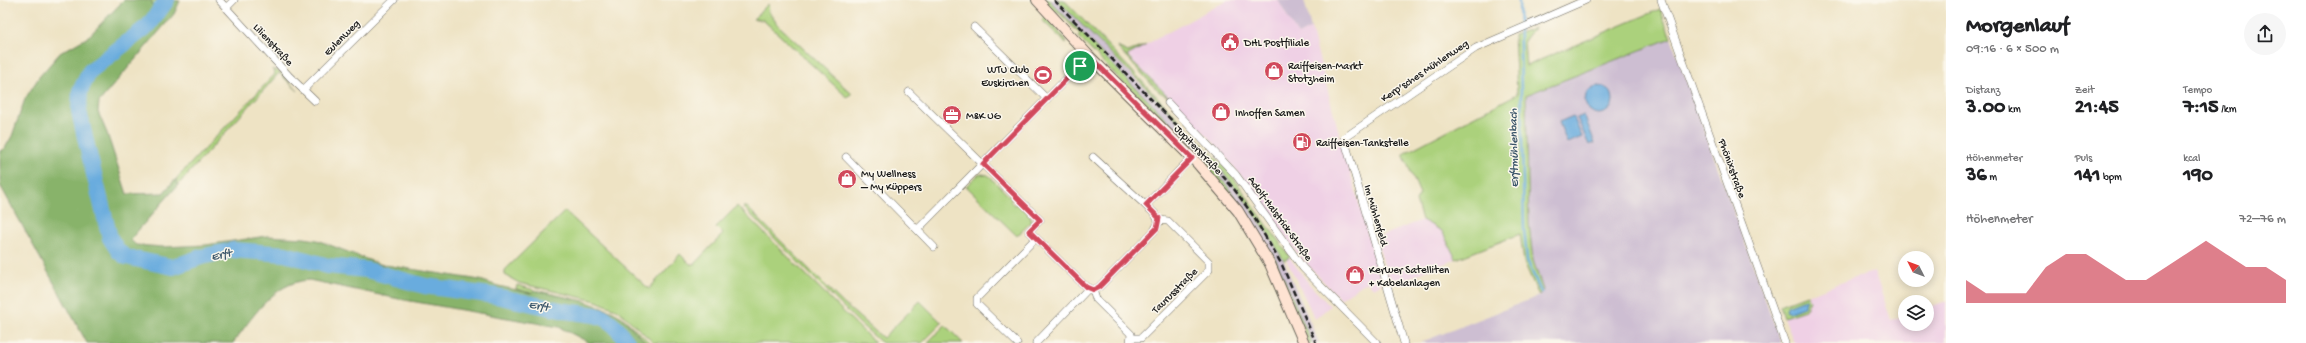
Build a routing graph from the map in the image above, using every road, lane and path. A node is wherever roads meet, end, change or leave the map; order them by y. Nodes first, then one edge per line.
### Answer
1 (218, 0) edge
2 (234, 0) edge
3 (394, 0) edge
4 (1037, 0) edge
5 (1586, 0) edge
6 (1661, 0) edge
7 (226, 8) junction
8 (974, 27) dead end
9 (1089, 56) junction
10 (303, 90) junction
11 (909, 92) dead end
12 (1047, 99) junction
13 (315, 101) dead end
14 (1168, 103) dead end
15 (1344, 138) joint
16 (846, 157) dead end
17 (1093, 157) dead end
18 (1192, 158) junction
19 (983, 164) junction
20 (1146, 205) junction
21 (1159, 220) junction
22 (918, 229) junction
23 (1036, 238) junction
24 (934, 247) dead end
25 (1091, 289) junction
26 (1131, 340) edge
27 (1017, 343) edge
28 (1036, 343) edge
29 (1304, 343) edge
30 (1377, 343) edge
31 (1404, 343) edge
32 (1785, 343) edge

1 - 7 street, Lilienstraße
2 - 7 street
3 - 10 street, Eulenweg
4 - 9 street, Jupiterstraße
5 - 15 street, Kerp’sches Mühlenweg
6 - 32 street, Phönixstraße
7 - 10 street, Lilienstraße
8 - 12 street
9 - 12 street
9 - 18 street, Jupiterstraße
10 - 13 street, Lilienstraße
11 - 19 street
12 - 19 street
14 - 30 street, Adolf-Halstrick-Straße
15 - 31 street, Im Mühlenfeld
16 - 22 street
17 - 20 street, Taurusstraße
18 - 20 street
18 - 29 street, Jupiterstraße
19 - 22 street
19 - 23 street
20 - 21 street, Taurusstraße
21 - 25 street
21 - 26 street, Taurusstraße
22 - 24 street
23 - 25 street, Taurusstraße
23 - 27 street
25 - 26 street, Taurusstraße
25 - 28 street

